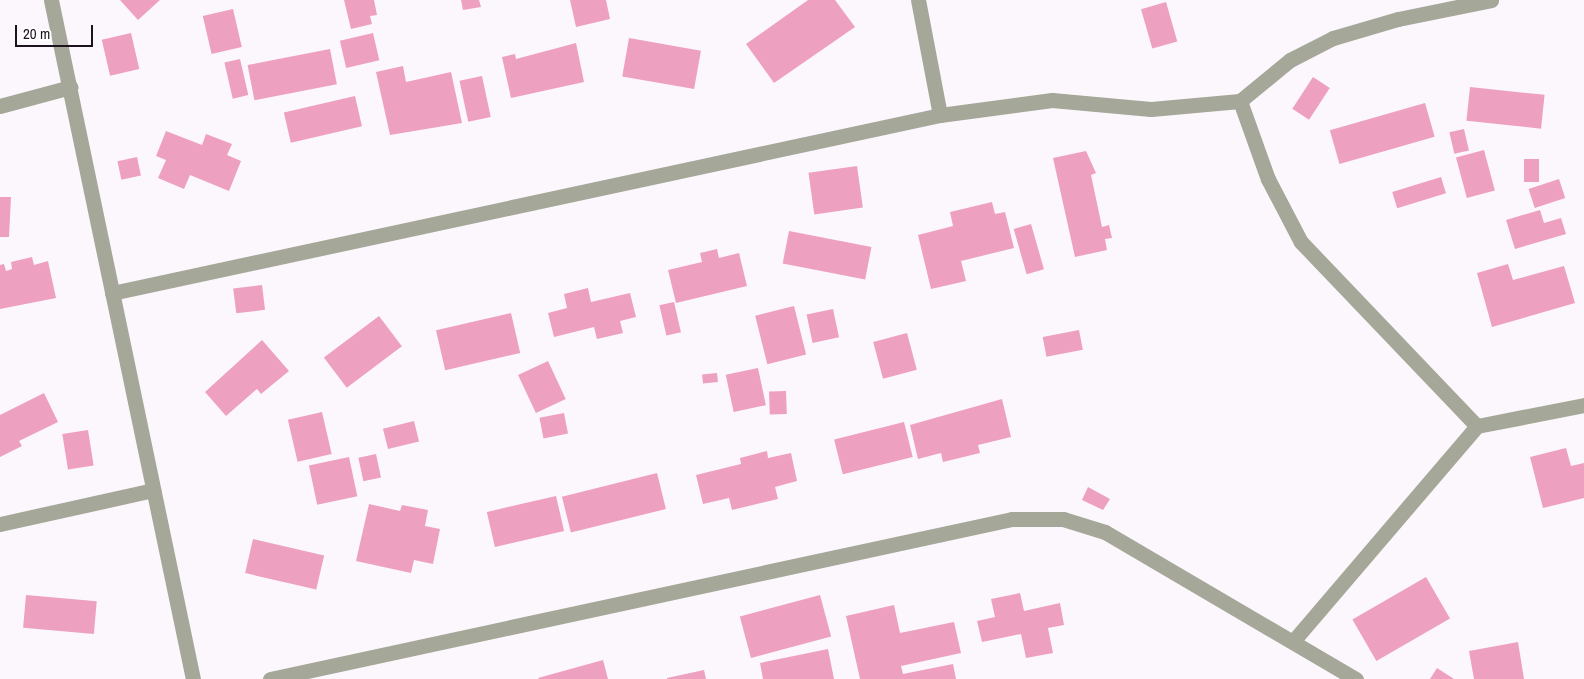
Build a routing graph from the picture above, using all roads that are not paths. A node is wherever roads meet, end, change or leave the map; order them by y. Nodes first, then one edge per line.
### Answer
1 (51, 0) edge
2 (918, 0) edge
3 (1491, 0) edge
4 (71, 87) junction
5 (1240, 101) junction
6 (0, 106) edge
7 (940, 115) junction
8 (112, 293) junction
9 (1584, 405) edge
10 (1477, 426) junction
11 (154, 490) junction
12 (0, 524) edge
13 (1295, 639) junction
14 (193, 679) edge
15 (270, 679) edge
16 (1356, 679) edge

1 - 4 street
2 - 7 street
3 - 5 street
4 - 6 street
4 - 8 street
5 - 7 street
5 - 10 street
7 - 8 street
8 - 11 street
9 - 10 street
10 - 13 street
11 - 12 street
11 - 14 street
13 - 15 street
13 - 16 street

